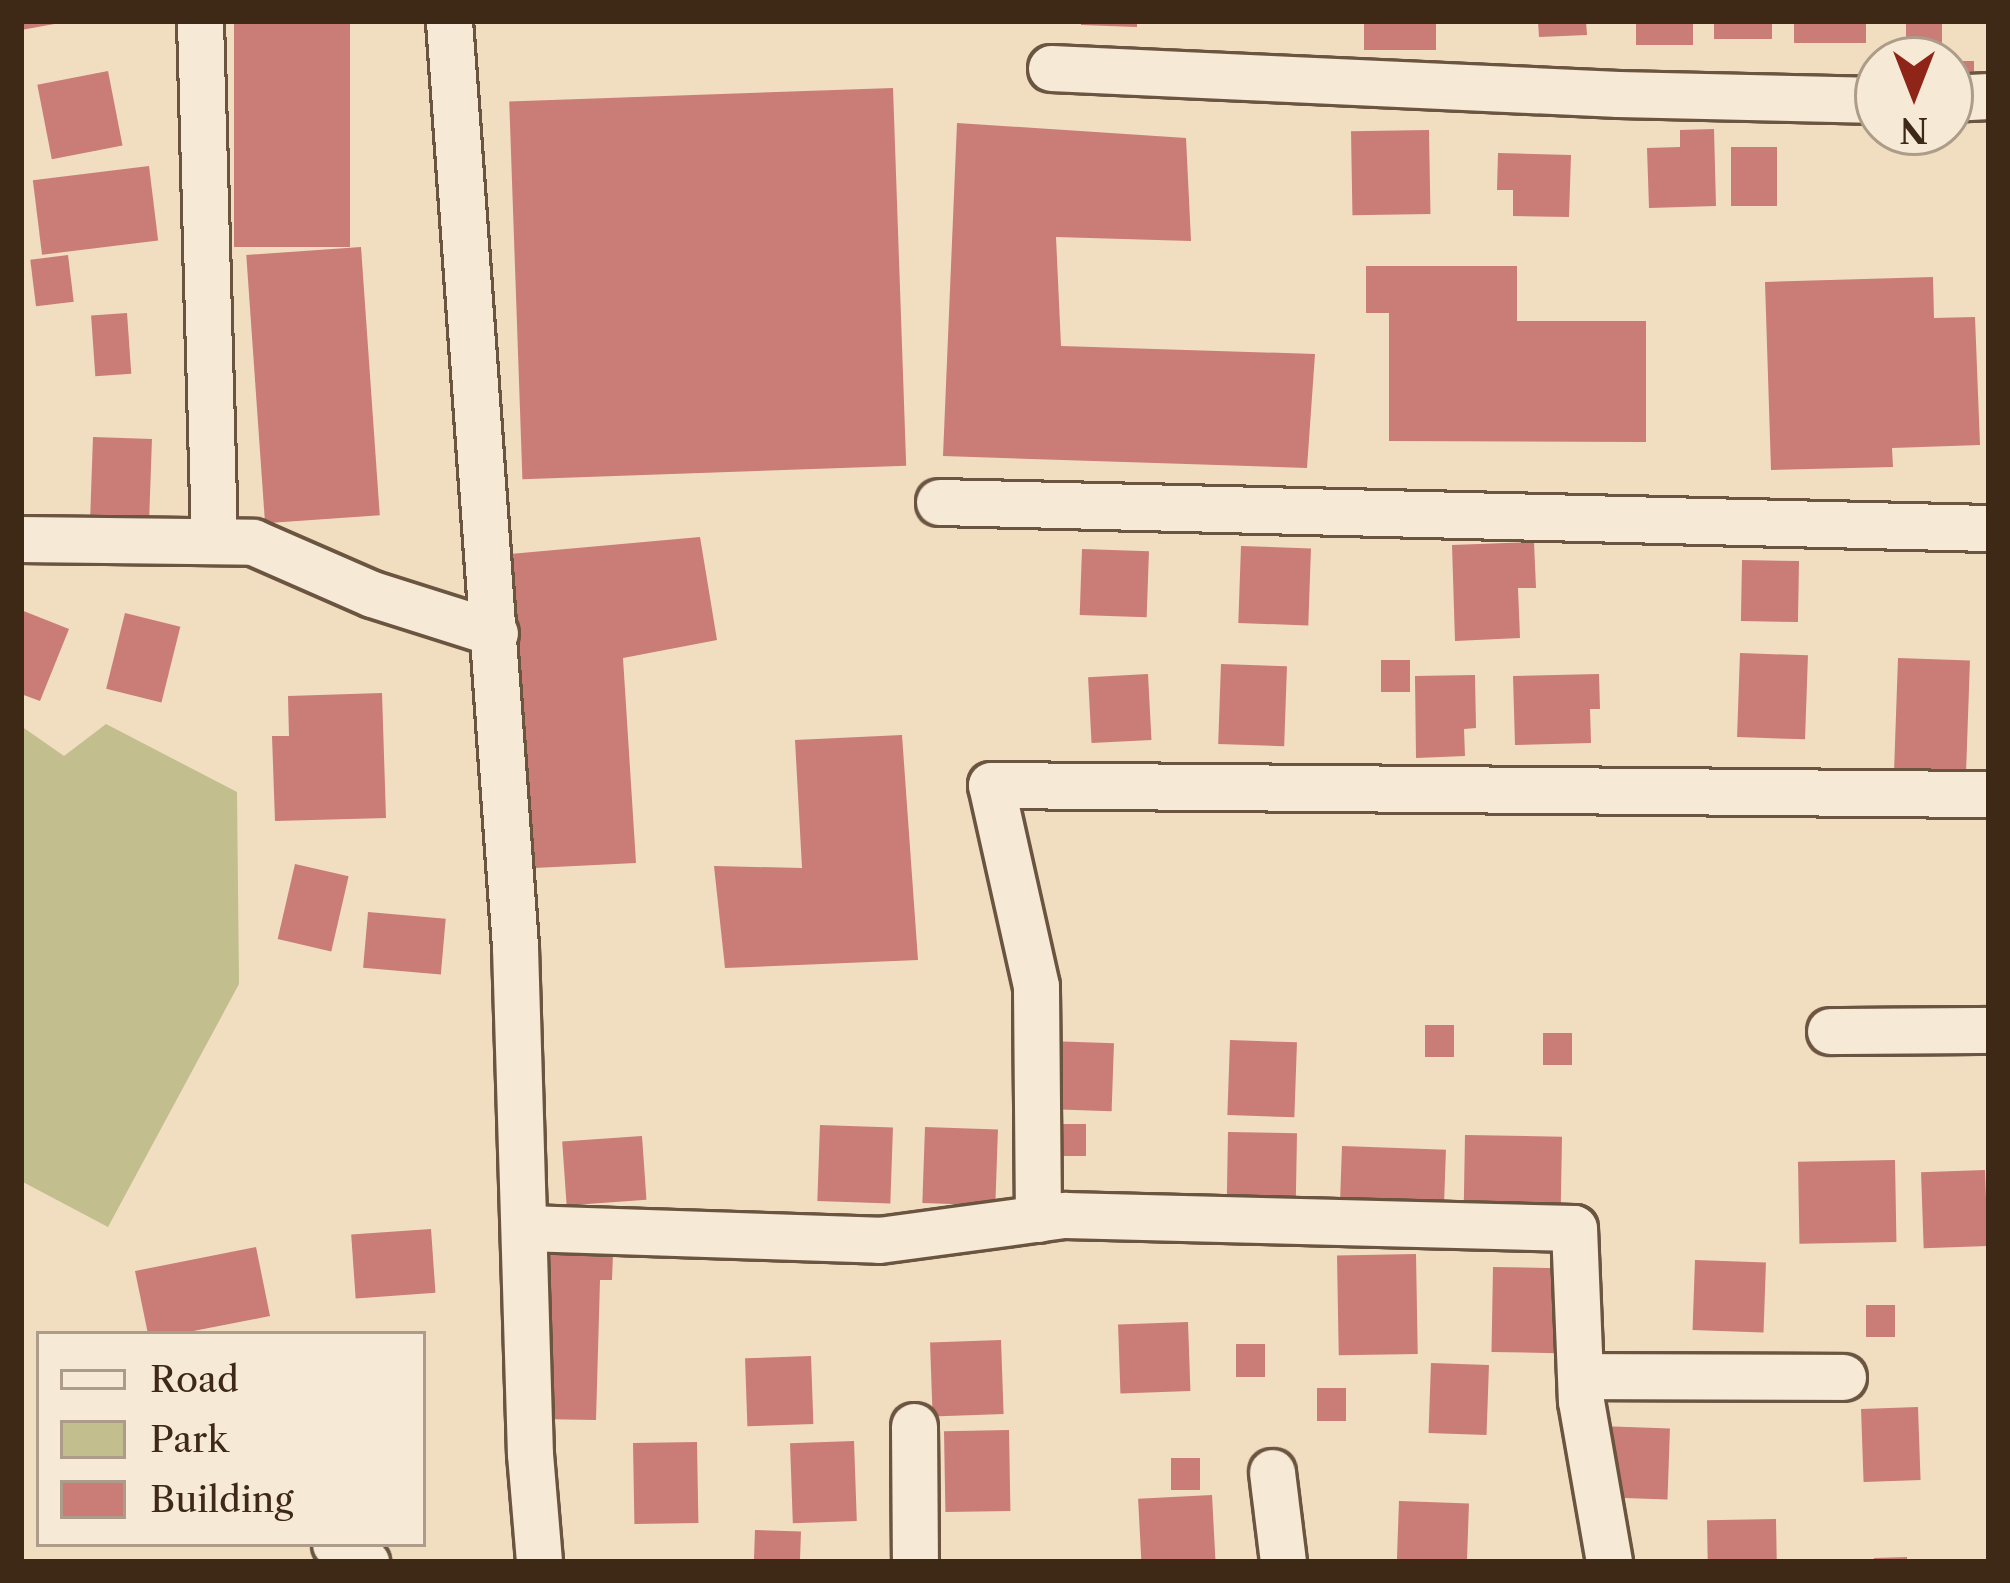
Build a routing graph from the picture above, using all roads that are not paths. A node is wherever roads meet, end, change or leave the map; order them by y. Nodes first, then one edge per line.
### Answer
1 (200, 21) edge
2 (448, 21) edge
3 (1051, 68) dead end
4 (1854, 99) edge
5 (939, 502) dead end
6 (1989, 528) edge
7 (21, 538) edge
8 (214, 539) junction
9 (495, 633) junction
10 (1989, 794) edge
11 (1989, 1030) edge
12 (1831, 1031) dead end
13 (1038, 1219) junction
14 (526, 1228) junction
15 (1580, 1376) junction
16 (1844, 1377) dead end
17 (914, 1426) dead end
18 (1272, 1472) dead end
19 (539, 1562) edge
20 (915, 1562) edge
21 (1283, 1562) edge
22 (1610, 1562) edge

1 - 8 street
2 - 9 street
3 - 4 street
5 - 6 street
7 - 8 street
8 - 9 street
9 - 14 street
10 - 13 street
11 - 12 street
13 - 14 street
13 - 15 street
14 - 19 street
15 - 16 street
15 - 22 street
17 - 20 street
18 - 21 street

